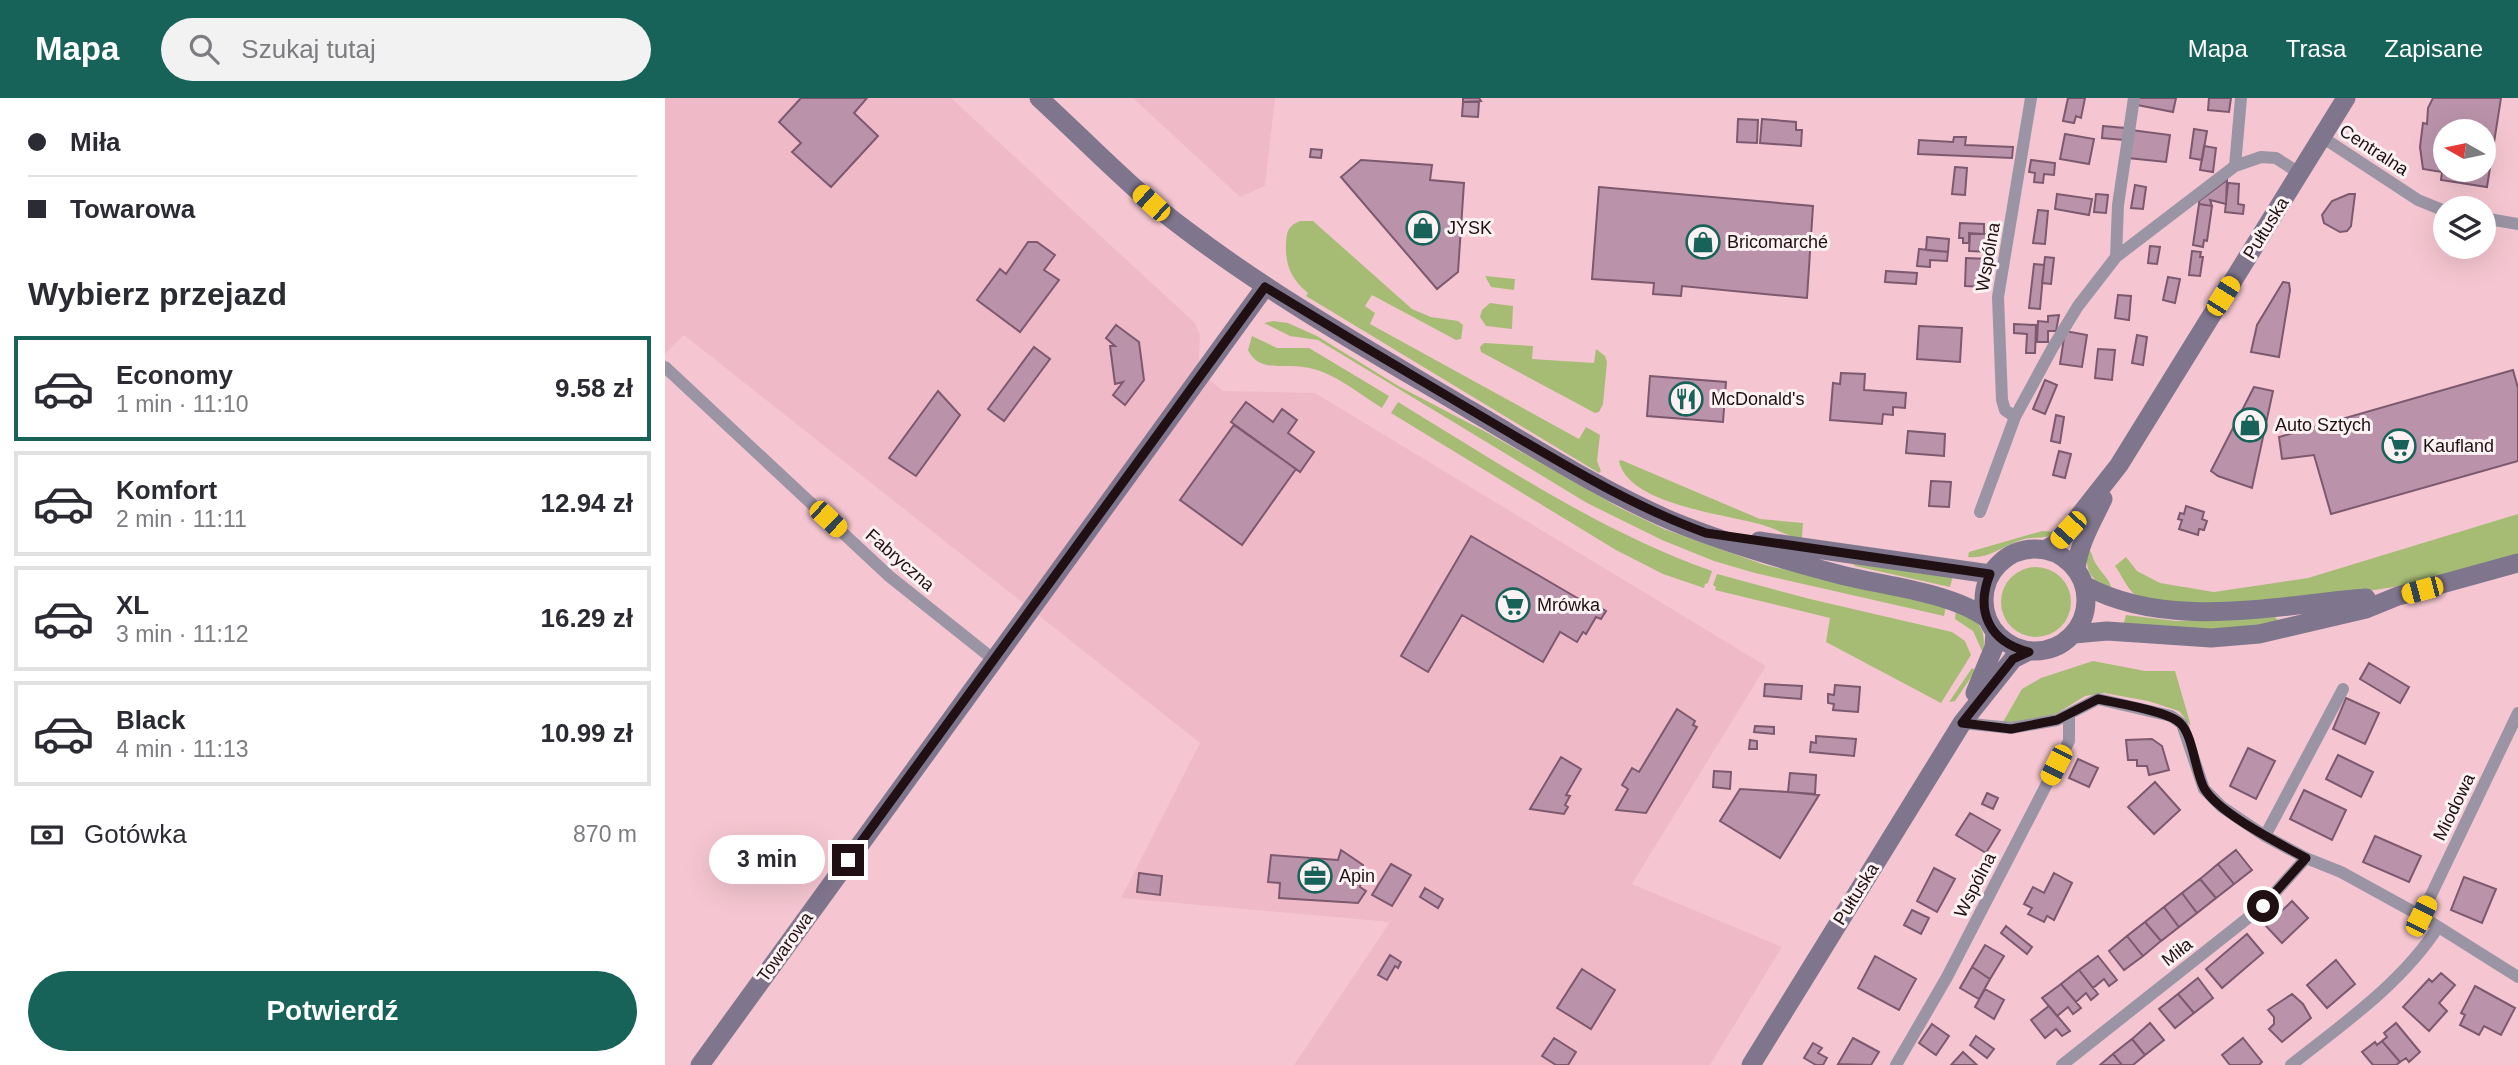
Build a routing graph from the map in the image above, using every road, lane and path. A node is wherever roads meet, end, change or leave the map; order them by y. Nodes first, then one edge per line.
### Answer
1 (1039, 98) edge
2 (2031, 98) edge
3 (2134, 98) edge
4 (2241, 98) edge
5 (2346, 98) edge
6 (2322, 137) junction
7 (2235, 166) junction
8 (2299, 173) junction
9 (2433, 206) edge
10 (2496, 220) edge
11 (2518, 224) edge
12 (2116, 257) junction
13 (1265, 287) junction
14 (665, 367) edge
15 (2015, 417) junction
16 (2119, 465) junction
17 (1980, 512) dead end
18 (1706, 533) junction
19 (2045, 550) junction
20 (2518, 564) edge
21 (1990, 574) junction
22 (2080, 577) junction
23 (2398, 596) junction
24 (1990, 625) junction
25 (2074, 634) junction
26 (2029, 652) junction
27 (993, 659) junction
28 (2343, 690) dead end
29 (2518, 713) edge
30 (2069, 715) junction
31 (1962, 723) junction
32 (2265, 836) junction
33 (2306, 858) junction
34 (2421, 916) junction
35 (2438, 927) junction
36 (2518, 976) edge
37 (700, 1065) edge
38 (1751, 1065) edge
39 (1896, 1065) edge
40 (2062, 1065) edge
41 (2291, 1065) edge

1 - 13 main road
2 - 15 street, Wspólna
3 - 12 street
4 - 7 street
5 - 6 main road, Pułtuska
6 - 8 main road, Pułtuska
6 - 9 street, Centralna
7 - 8 street
7 - 12 street
8 - 16 main road, Pułtuska
10 - 11 street
12 - 15 street
13 - 18 main road
13 - 27 main road, Towarowa
14 - 27 street, Fabryczna
15 - 17 street
16 - 19 main road, Pułtuska
16 - 22 main road, Pułtuska
18 - 21 main road
18 - 24 main road
19 - 21 main road
19 - 22 main road
20 - 23 main road
21 - 24 main road
22 - 23 main road
22 - 25 main road
23 - 25 main road
24 - 26 main road
24 - 31 main road, Pułtuska
25 - 26 main road
26 - 31 main road, Pułtuska
27 - 37 main road, Towarowa
28 - 32 street
29 - 34 street, Miodowa
30 - 31 street
30 - 32 street
30 - 39 street, Wspólna
31 - 38 main road, Pułtuska
32 - 33 street
33 - 34 street
33 - 40 street, Miła
34 - 35 street
35 - 36 street
35 - 41 street

